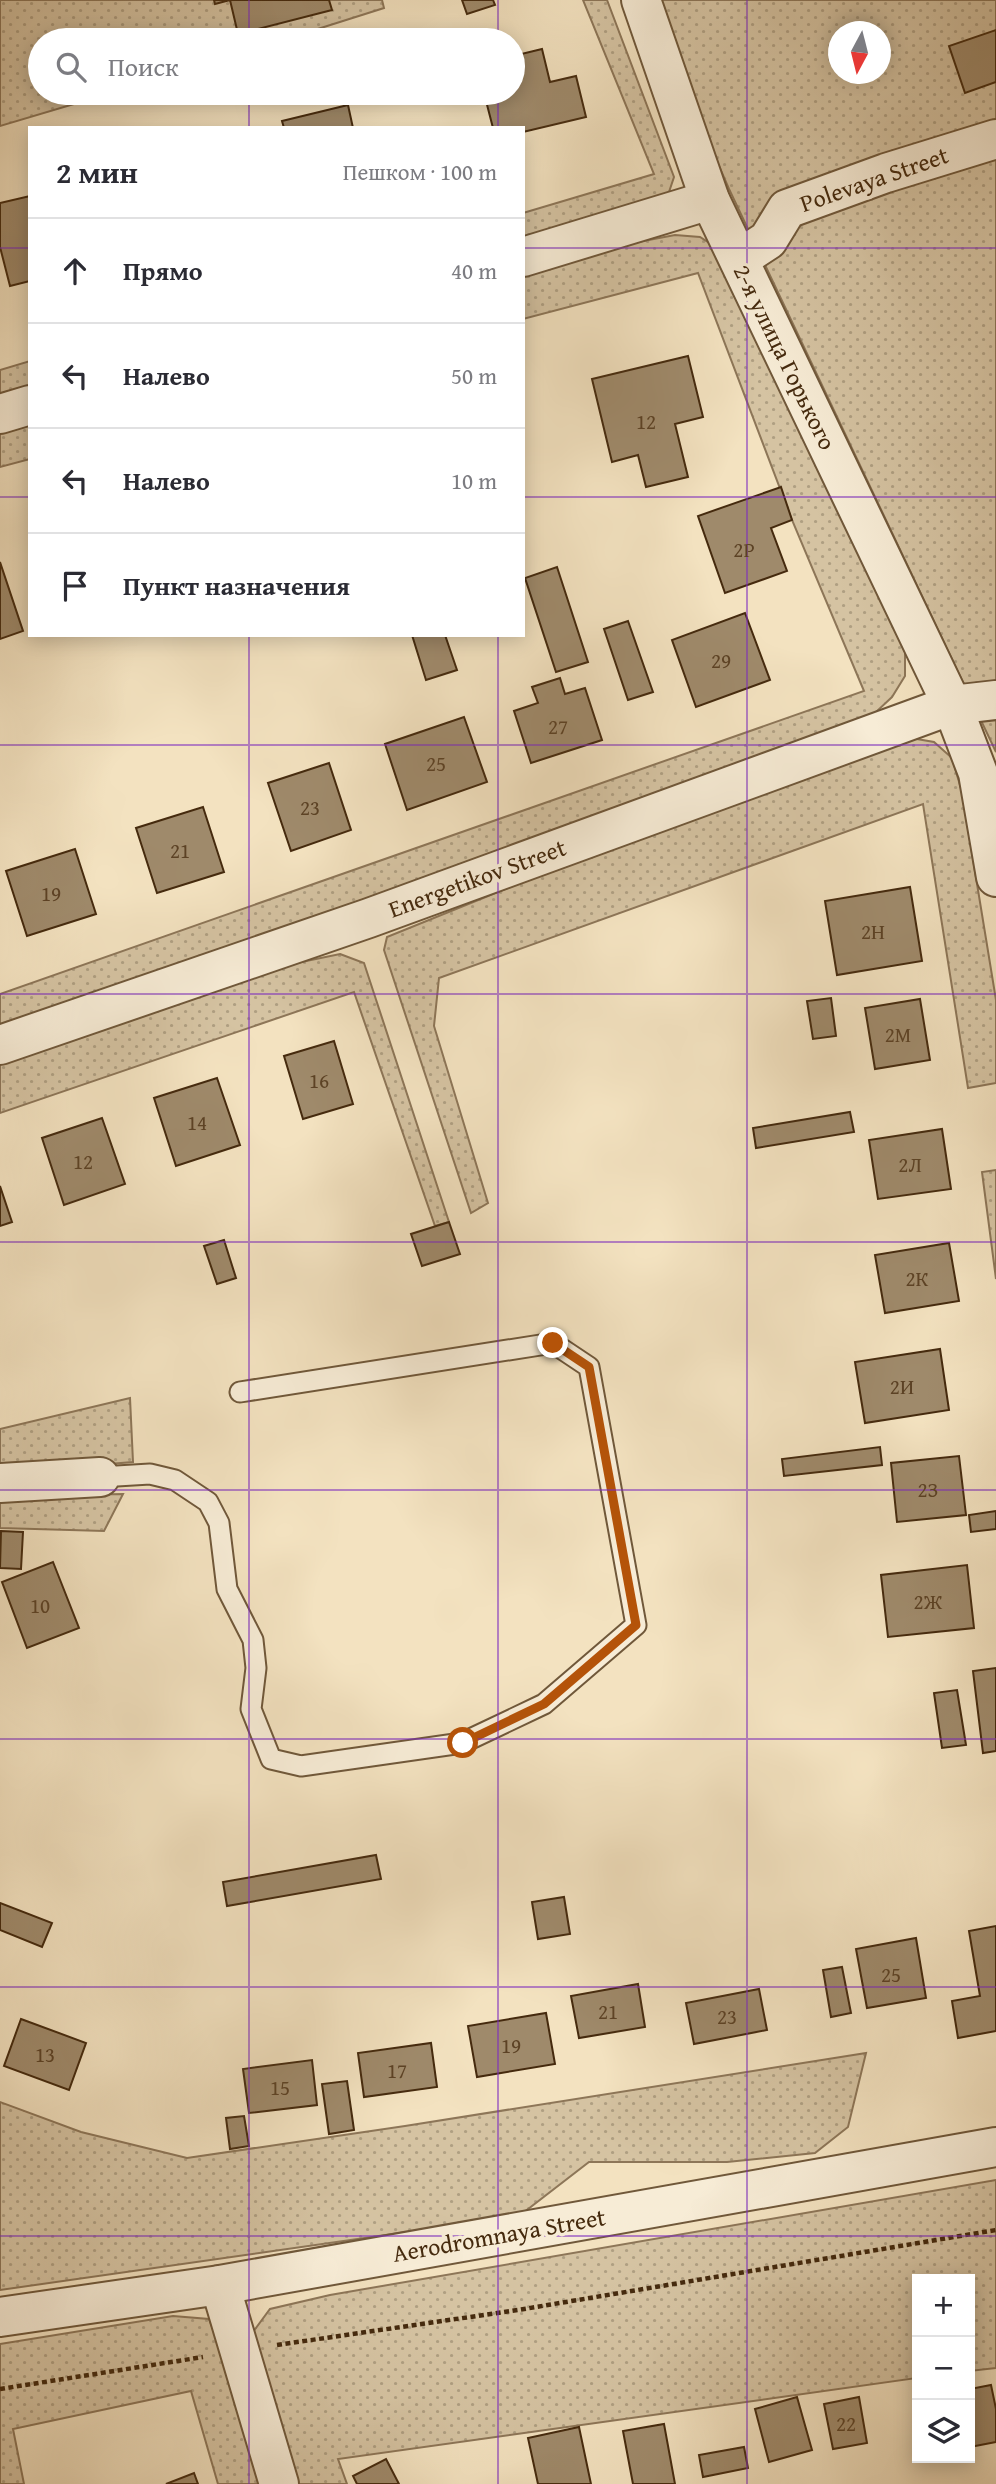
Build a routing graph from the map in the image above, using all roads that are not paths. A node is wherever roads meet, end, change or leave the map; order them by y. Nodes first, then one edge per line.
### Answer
1 (641, 0) edge
2 (996, 139) edge
3 (710, 200) junction
4 (753, 249) junction
5 (525, 256) edge
6 (28, 406) edge
7 (0, 414) edge
8 (995, 701) edge
9 (952, 705) junction
10 (996, 877) edge
11 (0, 1045) edge
12 (240, 1392) dead end
13 (100, 1477) joint
14 (0, 1483) edge
15 (996, 2147) edge
16 (220, 2285) junction
17 (0, 2317) edge
18 (279, 2484) edge

1 - 3 street, 2-я улица Горького
2 - 4 street, Polevaya Street
3 - 4 street, 2-я улица Горького
3 - 5 street
4 - 9 street, 2-я улица Горького
6 - 7 street
8 - 9 street, Energetikov Street
9 - 10 street, 2-я улица Горького
9 - 11 street, Energetikov Street
12 - 13 lane
13 - 14 street
15 - 16 street, Aerodromnaya Street
16 - 17 street, Aerodromnaya Street
16 - 18 street

